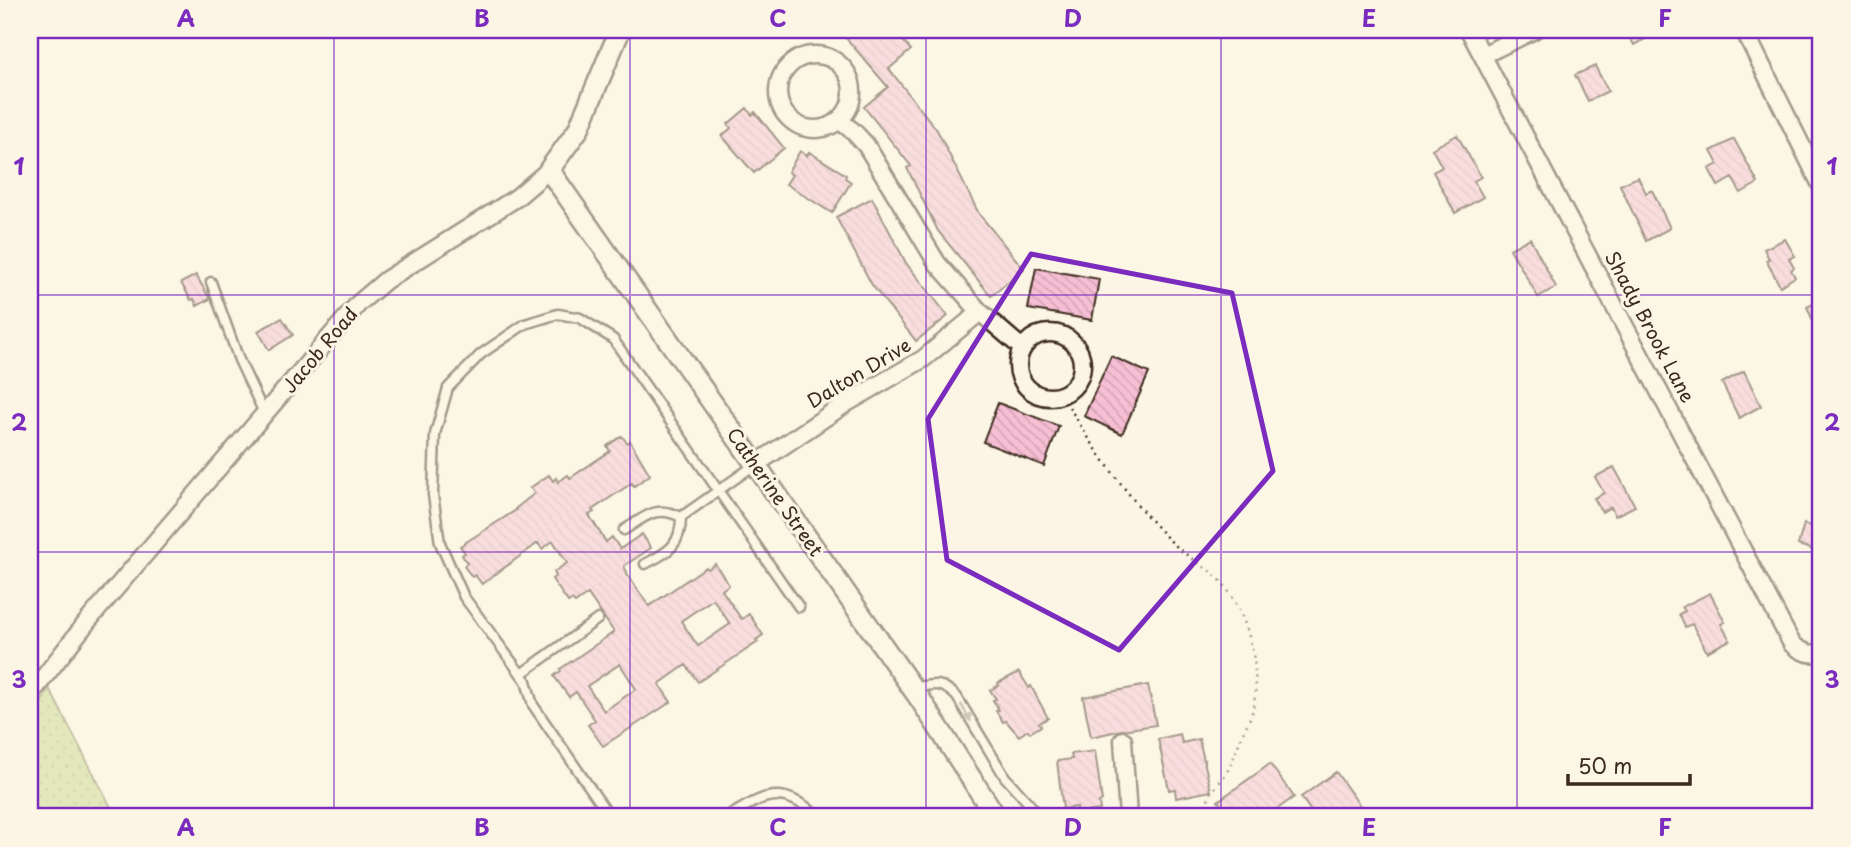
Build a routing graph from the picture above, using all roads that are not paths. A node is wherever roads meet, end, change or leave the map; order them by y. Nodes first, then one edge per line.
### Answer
1 (620, 30) edge
2 (1469, 30) edge
3 (1534, 30) edge
4 (1744, 30) edge
5 (1483, 55) junction
6 (840, 121) junction
7 (549, 170) junction
8 (1821, 185) edge
9 (211, 282) dead end
10 (980, 312) junction
11 (1022, 348) junction
12 (265, 415) junction
13 (756, 464) junction
14 (719, 492) junction
15 (681, 517) junction
16 (624, 530) dead end
17 (645, 564) dead end
18 (799, 607) dead end
19 (598, 619) dead end
20 (1821, 653) edge
21 (521, 674) junction
22 (913, 688) junction
23 (30, 695) edge
24 (1123, 740) dead end
25 (610, 817) edge
26 (727, 817) edge
27 (816, 817) edge
28 (996, 817) edge
29 (1041, 817) edge
30 (1128, 817) edge

1 - 7 street, Jacob Road
2 - 5 street, Shady Brook Lane
3 - 5 street
4 - 8 street
5 - 20 street, Shady Brook Lane
6 - 6 street
6 - 10 street
7 - 12 street, Jacob Road
7 - 13 street, Catherine Street
9 - 12 lane
10 - 11 street
10 - 13 street, Dalton Drive
11 - 11 street
12 - 23 street, Jacob Road
13 - 14 lane
13 - 22 street, Catherine Street
14 - 15 lane
14 - 18 lane
14 - 21 lane
15 - 16 lane
15 - 17 lane
19 - 21 lane
21 - 25 lane
22 - 28 street, Catherine Street
22 -> 29 lane
24 - 30 street
26 - 27 lane

